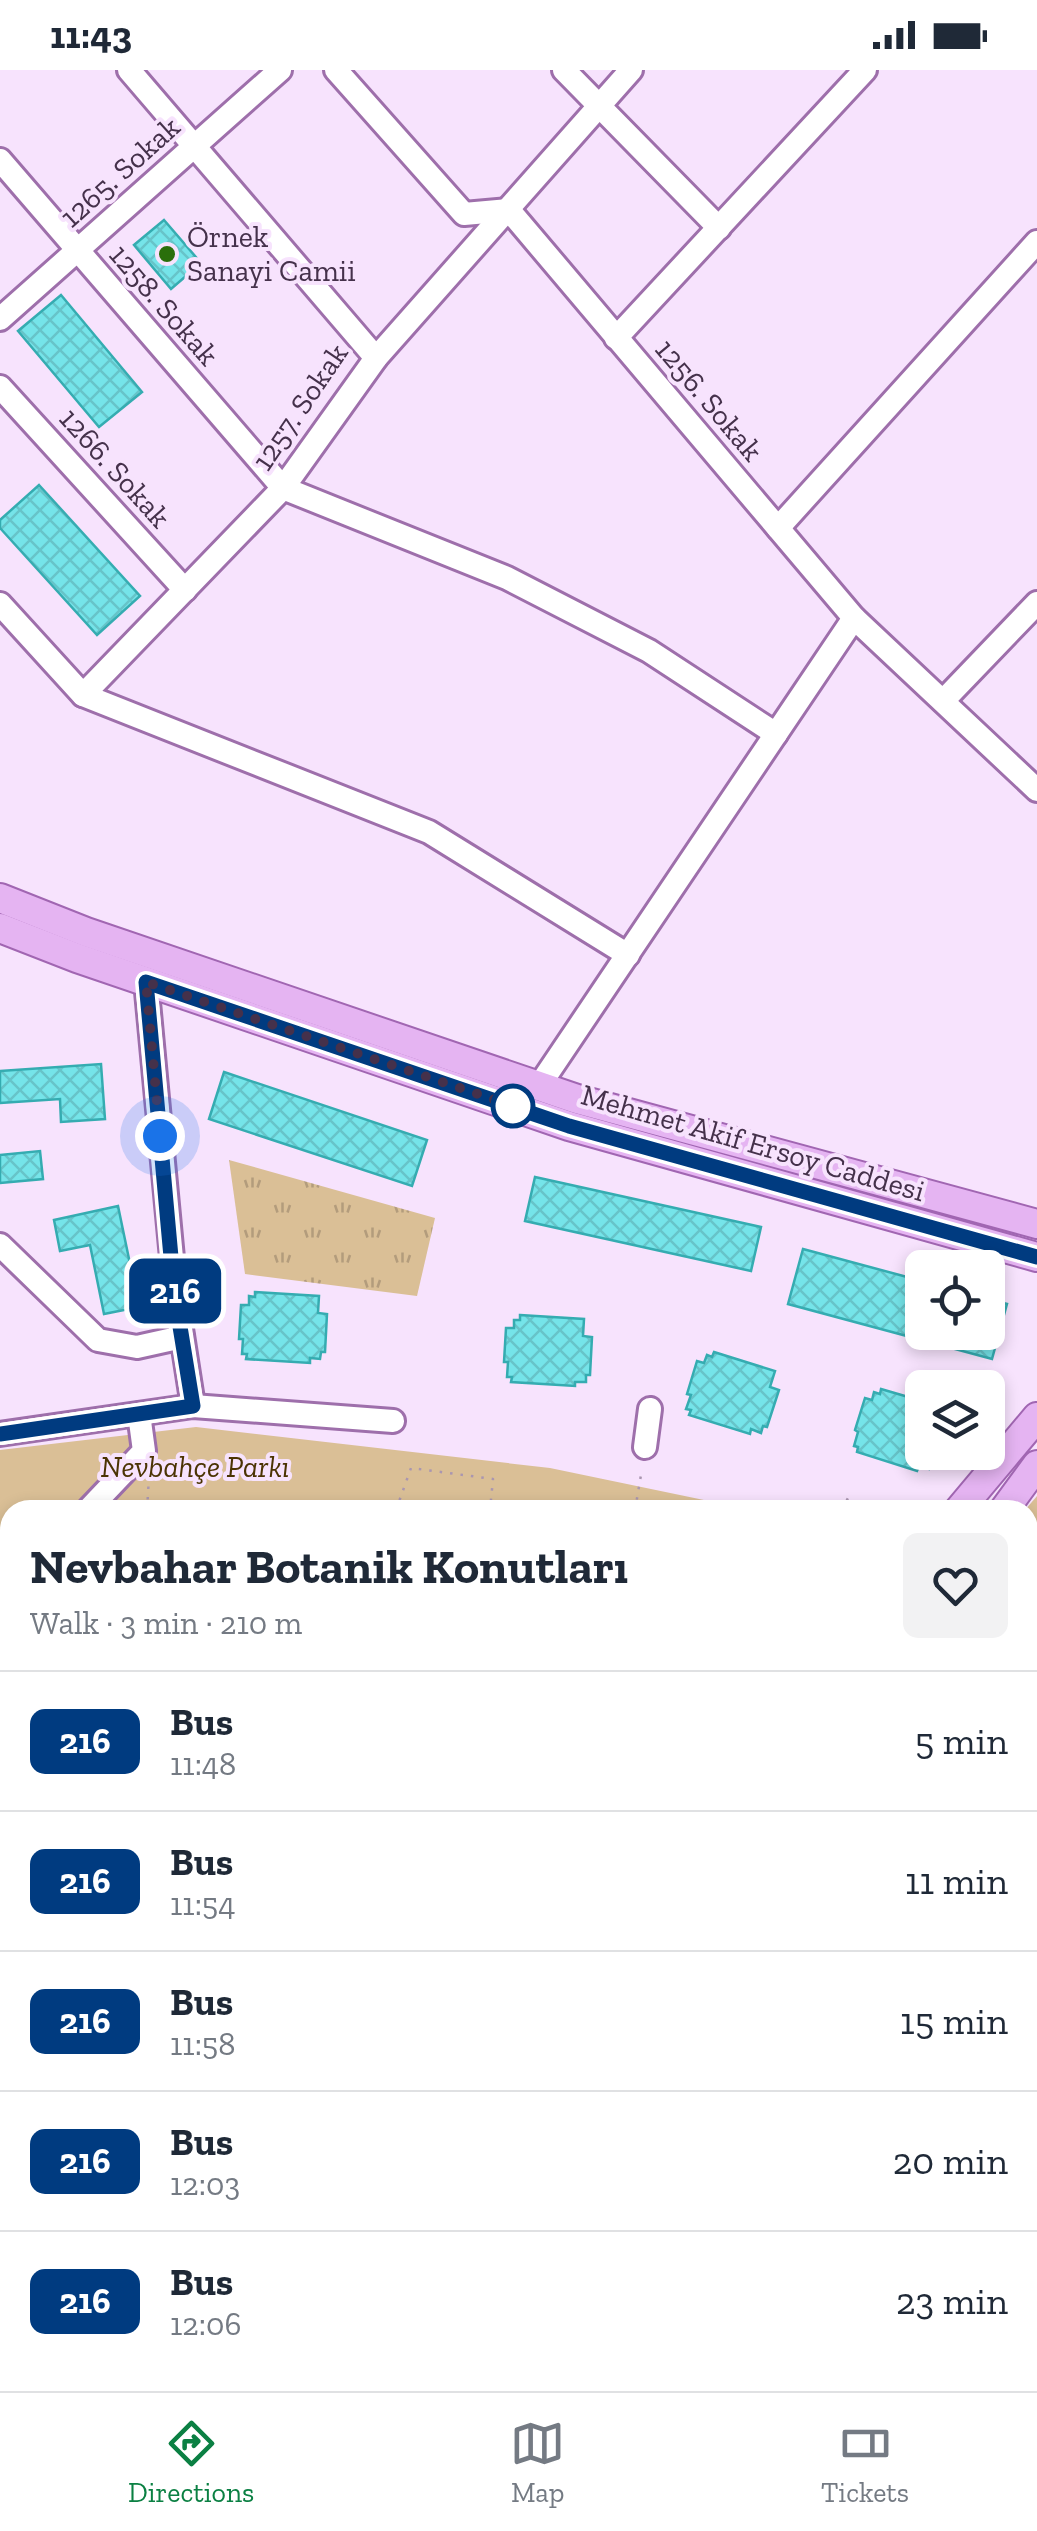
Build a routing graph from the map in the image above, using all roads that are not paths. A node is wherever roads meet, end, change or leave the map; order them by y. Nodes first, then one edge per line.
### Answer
1 (129, 70) edge
2 (280, 70) edge
3 (336, 70) edge
4 (564, 70) edge
5 (632, 70) edge
6 (865, 70) edge
7 (600, 106) junction
8 (195, 145) junction
9 (0, 160) edge
10 (508, 210) junction
11 (719, 228) junction
12 (1037, 242) edge
13 (77, 250) junction
14 (0, 319) edge
15 (616, 338) junction
16 (376, 358) junction
17 (0, 386) edge
18 (283, 488) junction
19 (778, 528) junction
20 (185, 590) junction
21 (1037, 603) edge
22 (0, 604) edge
23 (854, 618) junction
24 (84, 695) junction
25 (943, 701) junction
26 (776, 734) junction
27 (1037, 790) edge
28 (0, 898) edge
29 (0, 928) edge
30 (628, 954) junction
31 (149, 968) junction
32 (539, 1086) junction
33 (1037, 1224) edge
34 (0, 1245) edge
35 (1032, 1261) edge
36 (182, 1337) junction
37 (193, 1406) junction
38 (650, 1408) dead end
39 (139, 1414) junction
40 (1037, 1417) edge
41 (392, 1421) dead end
42 (0, 1434) edge
43 (645, 1448) road end
44 (1037, 1465) edge
45 (97, 1500) edge
46 (967, 1500) edge
47 (1011, 1500) edge

1 - 8 street, 1257. Sokak
2 - 8 street, 1265. Sokak
3 - 10 street
4 - 7 street
5 - 7 street
6 - 11 street
7 - 10 street
7 - 11 street
8 - 13 street, 1265. Sokak
8 - 16 street, 1257. Sokak
9 - 13 street, 1258. Sokak
10 - 15 street, 1256. Sokak
10 - 16 street
11 - 15 street
12 - 19 street
13 - 14 street, 1265. Sokak
13 - 18 street, 1258. Sokak
15 - 19 street, 1256. Sokak
16 - 18 street, 1257. Sokak
17 - 20 street, 1266. Sokak
18 - 20 street, 1257. Sokak
18 - 26 street
19 - 23 street, 1256. Sokak
20 - 24 street, 1257. Sokak
21 - 25 street
22 - 24 street
23 - 25 street, 1256. Sokak
23 - 26 street
24 - 30 street
25 - 27 street, 1256. Sokak
26 - 30 street
28 - 31 main road, Mehmet Akif Ersoy Caddesi
29 - 31 main road, Mehmet Akif Ersoy Caddesi
30 - 32 street
31 - 32 main road, Mehmet Akif Ersoy Caddesi
31 - 35 main road, Mehmet Akif Ersoy Caddesi
31 - 36 street
32 - 33 main road, Mehmet Akif Ersoy Caddesi
34 - 36 street
36 - 37 street
37 - 39 street
37 - 41 street
38 - 43 street
39 - 42 street
39 - 45 street
40 - 46 main road
44 - 47 main road

